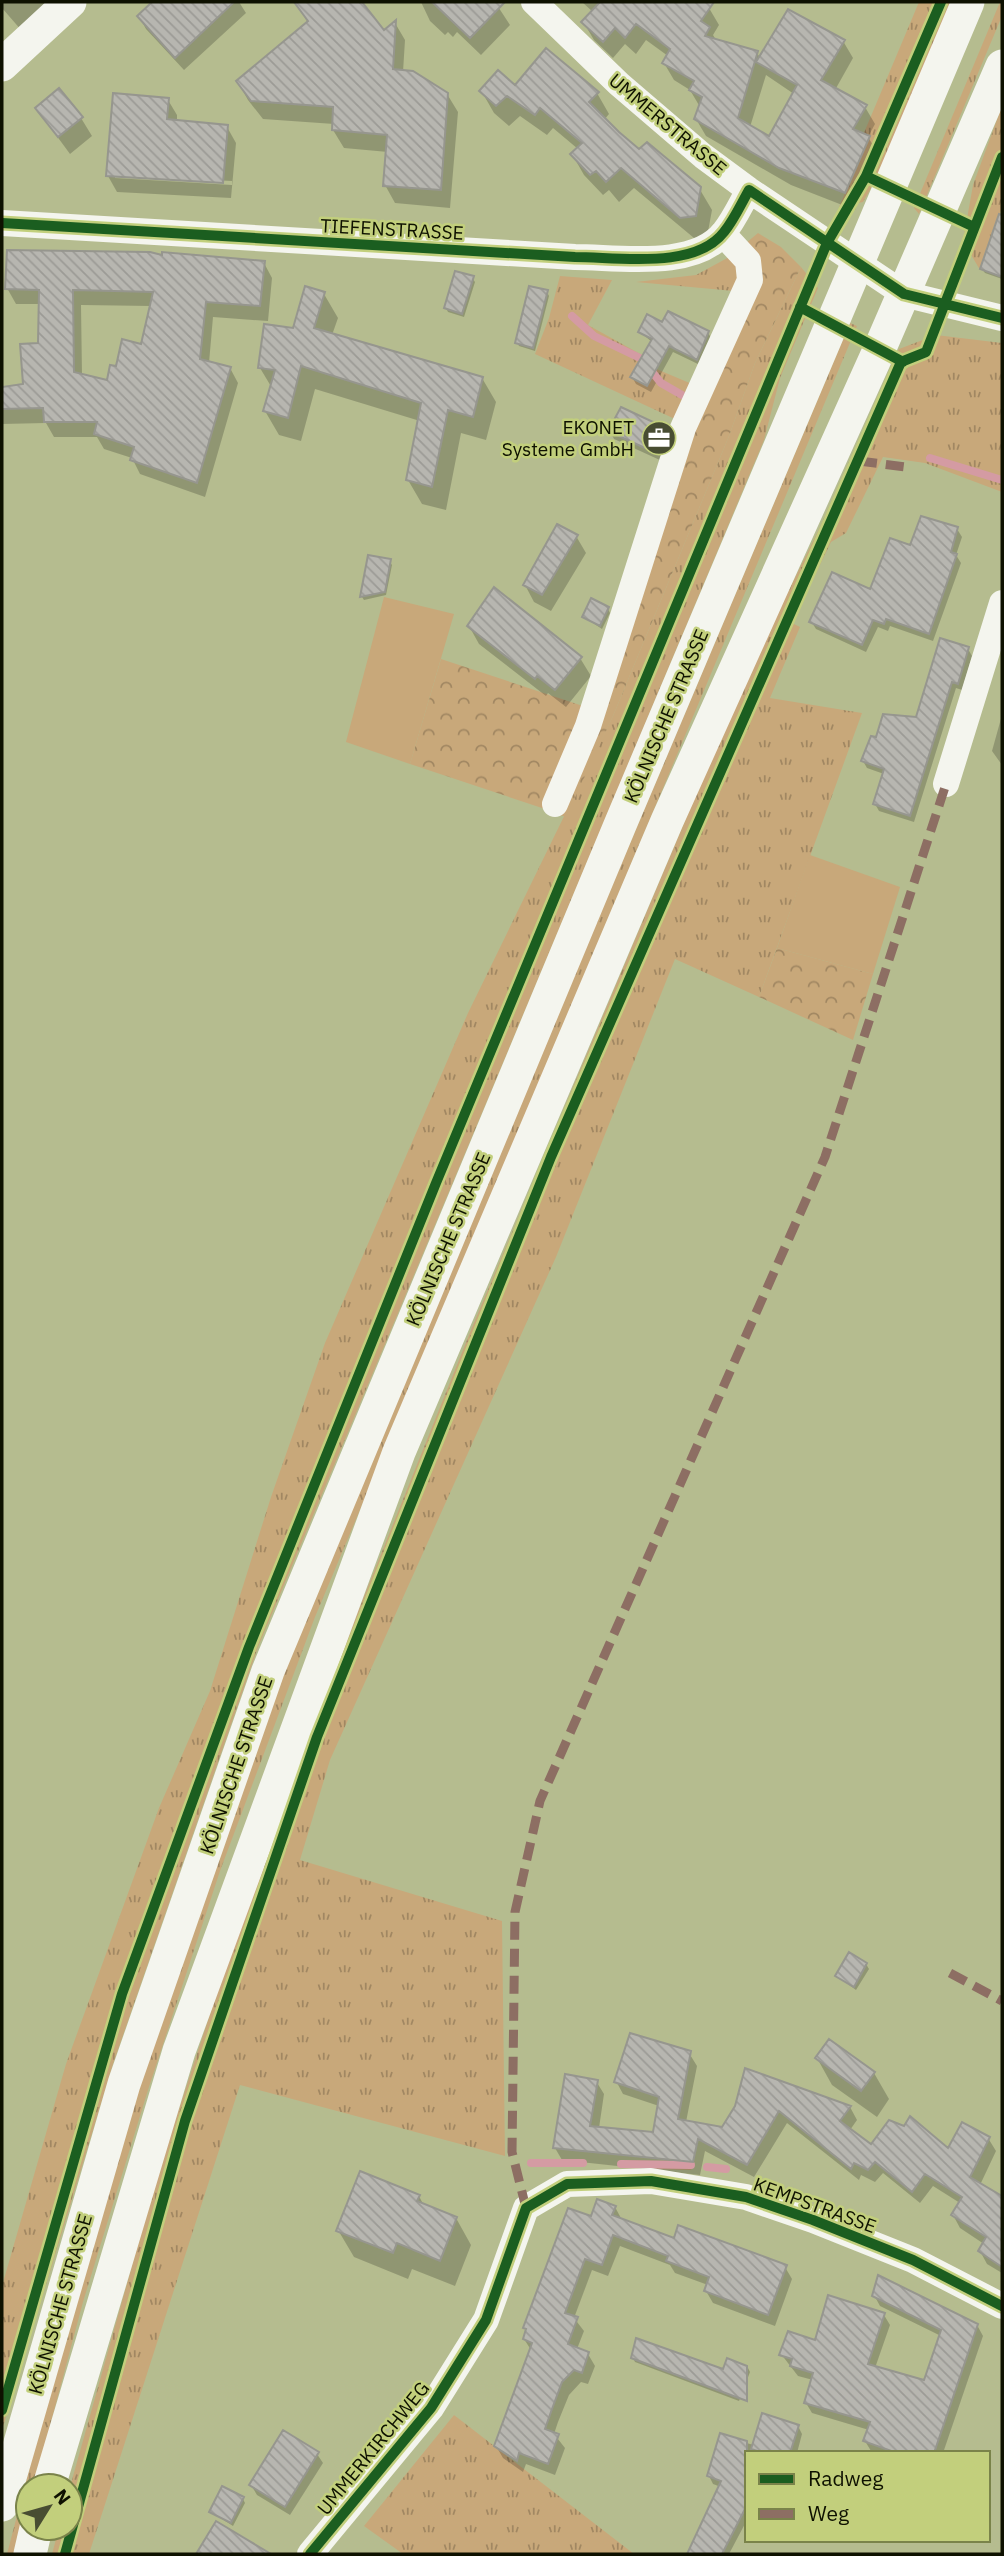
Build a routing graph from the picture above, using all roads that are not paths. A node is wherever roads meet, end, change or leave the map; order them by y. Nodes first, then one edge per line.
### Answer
1 (70, 2) edge
2 (534, 2) edge
3 (968, 2) edge
4 (2, 65) edge
5 (1002, 66) edge
6 (749, 190) junction
7 (2, 223) edge
8 (723, 234) junction
9 (858, 261) junction
10 (904, 294) junction
11 (1002, 317) edge
12 (1002, 603) edge
13 (946, 784) dead end
14 (555, 804) dead end
15 (526, 2208) joint
16 (1002, 2306) edge
17 (53, 2472) edge
18 (2, 2504) edge
19 (310, 2554) edge

1 - 4 main road
2 - 6 street, UMMERSTRASSE
3 - 9 main road, KÖLNISCHE STRASSE
5 - 10 main road, KÖLNISCHE STRASSE
6 - 8 street, TIEFENSTRASSE
6 - 9 street, UMMERSTRASSE
7 - 8 street, TIEFENSTRASSE
8 - 14 street
9 - 10 street, UMMERSTRASSE
9 - 18 main road, KÖLNISCHE STRASSE
10 - 11 street, UMMERSTRASSE
10 - 17 main road, KÖLNISCHE STRASSE
12 - 13 street
15 - 16 street, KEMPSTRASSE
15 - 19 street, UMMERKIRCHWEG

